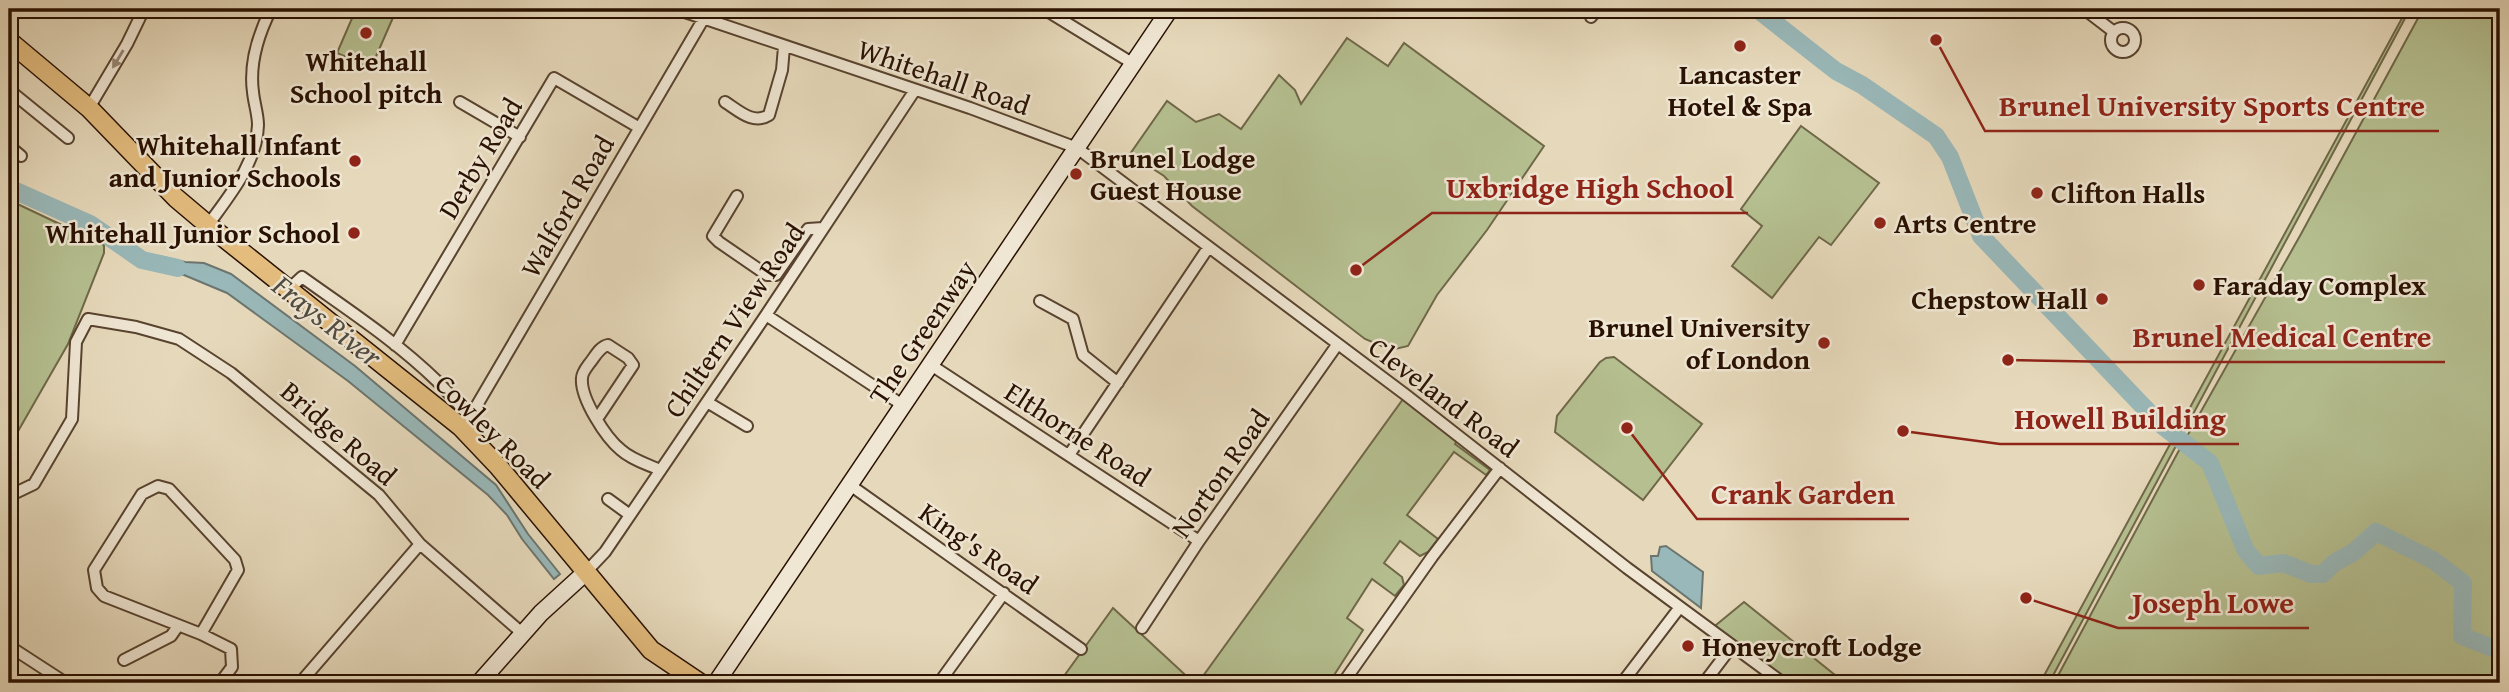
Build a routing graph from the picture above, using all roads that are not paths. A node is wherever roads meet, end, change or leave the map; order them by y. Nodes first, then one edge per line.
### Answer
1 (12, 9) edge
2 (144, 9) edge
3 (271, 9) edge
4 (676, 9) edge
5 (1044, 9) edge
6 (1170, 9) edge
7 (2084, 9) edge
8 (9, 15) edge
9 (704, 18) junction
10 (2114, 32) dead end
11 (9, 41) edge
12 (784, 47) junction
13 (1132, 63) junction
14 (9, 90) edge
15 (915, 90) junction
16 (460, 102) dead end
17 (725, 102) dead end
18 (89, 108) junction
19 (638, 127) junction
20 (520, 136) junction
21 (68, 138) dead end
22 (19, 139) dead end
23 (1077, 148) junction
24 (14, 150) edge
25 (737, 196) dead end
26 (208, 225) junction
27 (823, 228) junction
28 (1208, 248) junction
29 (288, 290) junction
30 (1040, 301) dead end
31 (766, 315) junction
32 (395, 345) junction
33 (1337, 345) junction
34 (932, 365) junction
35 (1118, 383) junction
36 (707, 401) junction
37 (904, 406) junction
38 (597, 419) junction
39 (465, 422) junction
40 (747, 426) dead end
41 (1069, 455) junction
42 (1500, 468) junction
43 (660, 470) junction
44 (850, 485) junction
45 (9, 496) edge
46 (608, 499) dead end
47 (630, 515) junction
48 (1199, 541) junction
49 (419, 544) junction
50 (578, 580) junction
51 (1004, 593) junction
52 (1680, 607) junction
53 (178, 626) junction
54 (1142, 628) dead end
55 (522, 633) junction
56 (201, 634) junction
57 (9, 646) edge
58 (1732, 646) junction
59 (1081, 649) dead end
60 (124, 660) dead end
61 (66, 683) edge
62 (220, 683) edge
63 (300, 683) edge
64 (479, 683) edge
65 (700, 683) edge
66 (716, 683) edge
67 (939, 683) edge
68 (1343, 683) edge
69 (1622, 683) edge
70 (1704, 683) edge
71 (1783, 683) edge

1 - 8 street
2 -> 18 street
3 - 26 street
4 - 9 street, Whitehall Road
5 - 13 street
6 - 13 street, The Greenway
7 - 10 street
9 - 12 street, Whitehall Road
9 - 19 street, Walford Road
11 - 18 main road, Cowley Road
12 - 15 street, Whitehall Road
12 - 17 street
13 - 23 street, The Greenway
14 - 21 street
15 - 23 street, Whitehall Road
15 - 27 street, Chiltern View Road
16 - 20 street
18 - 26 main road, Cowley Road
19 - 20 street, Derby Road
19 - 39 street, Walford Road
20 - 32 street, Derby Road
22 - 24 street
23 - 28 street, Cleveland Road
23 - 34 street, The Greenway
25 - 27 street
26 - 29 main road, Cowley Road
27 - 31 street, Chiltern View Road
28 - 33 street, Cleveland Road
28 - 35 street
29 - 32 street
29 - 39 main road, Cowley Road
30 - 35 street
31 - 36 street, Chiltern View Road
31 - 37 street
32 - 39 street
33 - 42 street, Cleveland Road
33 - 48 street, Norton Road
34 - 37 street, The Greenway
34 - 41 street, Elthorne Road
35 - 41 street
36 - 40 street
36 - 43 street, Chiltern View Road
37 - 44 street, The Greenway
38 - 38 street
38 - 43 street
39 - 50 main road, Cowley Road
41 - 48 street, Elthorne Road
42 - 52 street, Cleveland Road
42 - 68 street
43 - 47 street, Chiltern View Road
44 - 51 street, King's Road
44 - 66 street, The Greenway
45 - 49 street, Bridge Road
46 - 47 street
47 - 50 street, Chiltern View Road
48 - 54 street, Norton Road
49 - 55 street, Bridge Road
49 - 63 street
50 - 55 street
50 - 65 main road, Cowley Road
51 - 59 street, King's Road
51 - 67 street
52 - 58 street, Cleveland Road
52 - 69 street
53 - 56 street
53 - 56 street
53 - 60 street
55 - 64 street
56 - 62 street
57 - 61 street
58 - 70 street
58 - 71 street, Cleveland Road

